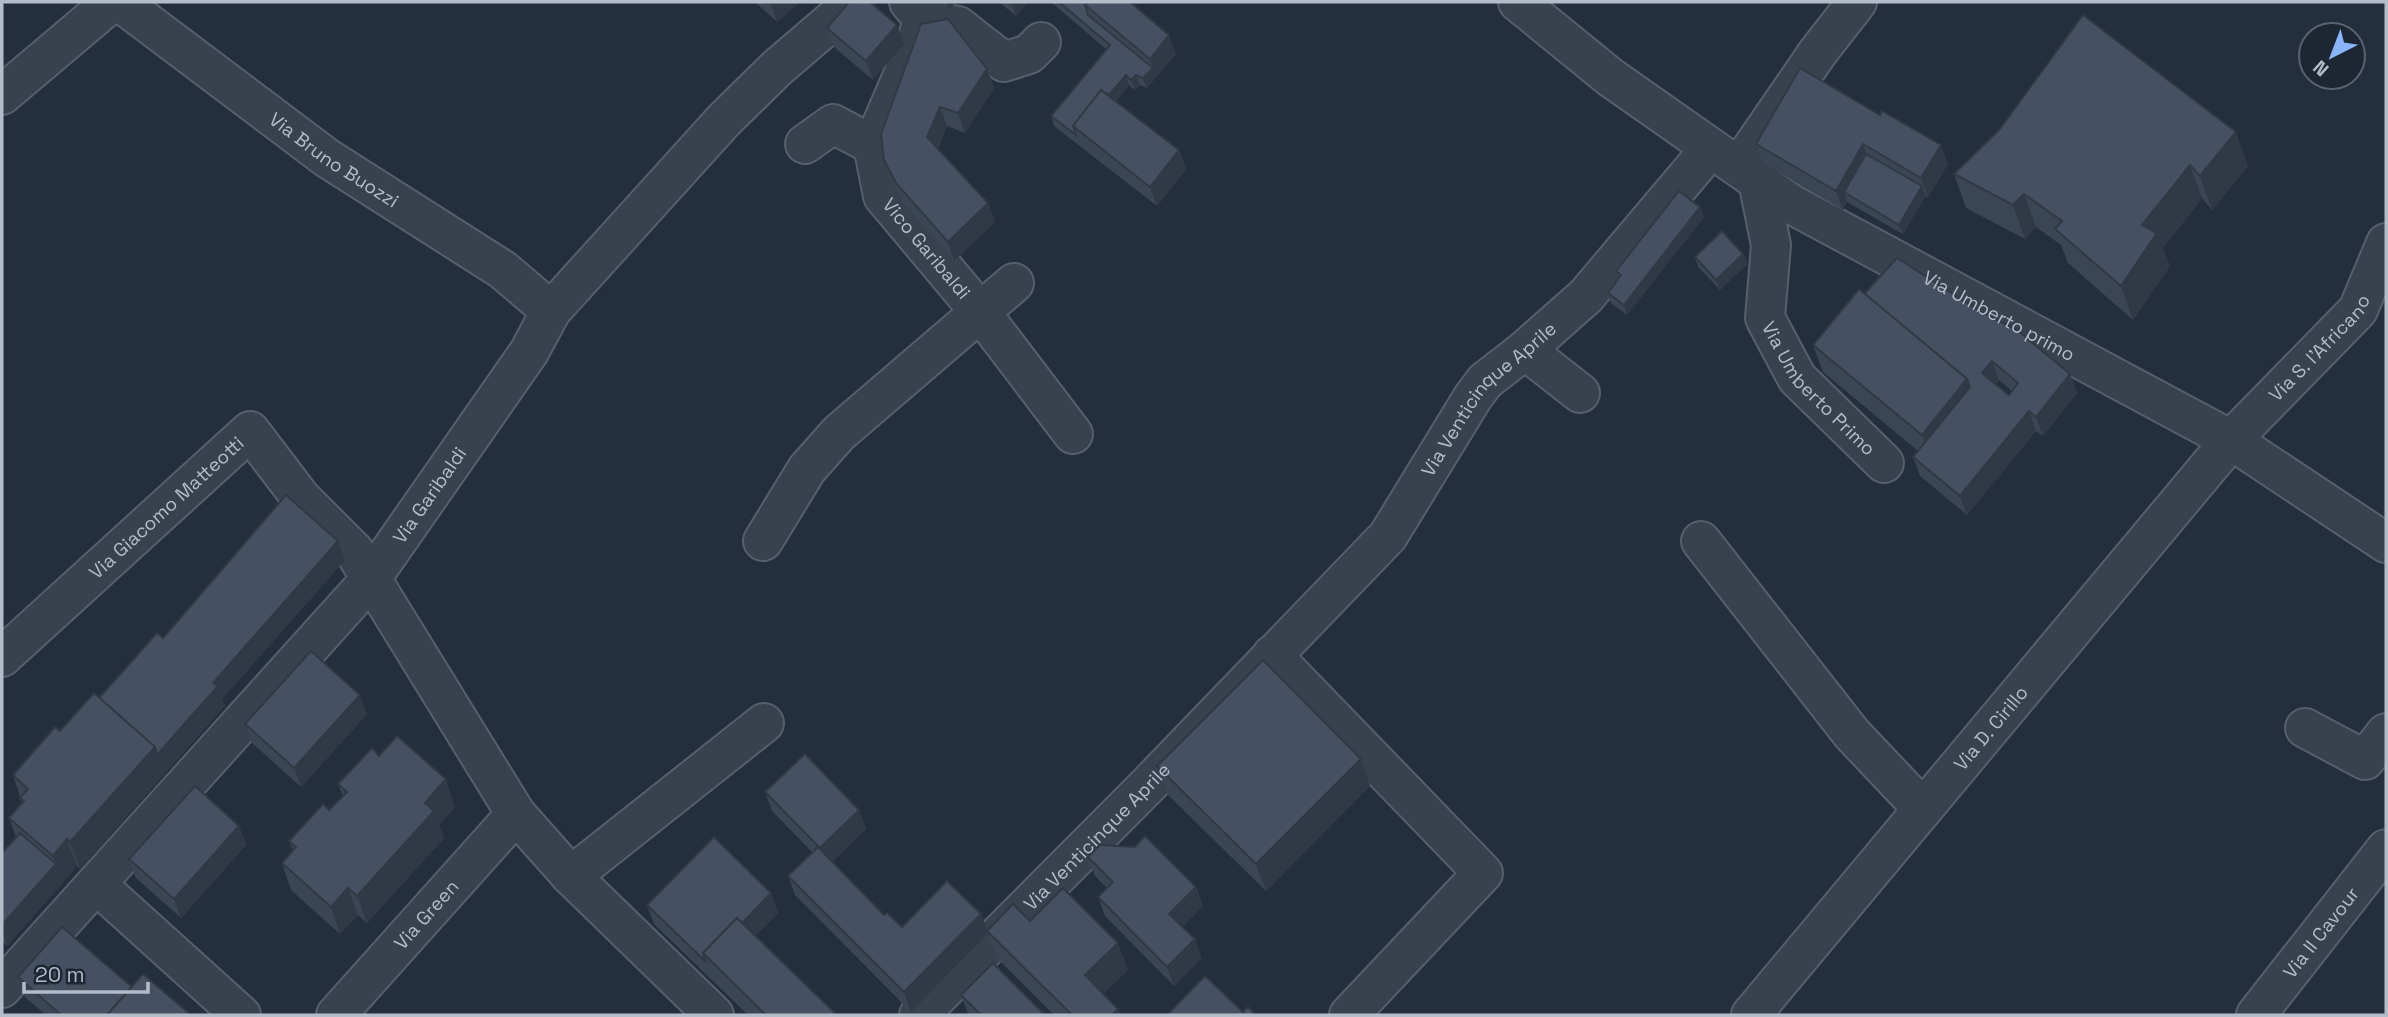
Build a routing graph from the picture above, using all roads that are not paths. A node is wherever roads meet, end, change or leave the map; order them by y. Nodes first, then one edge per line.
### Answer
1 (112, 2) edge
2 (120, 2) edge
3 (854, 2) edge
4 (1518, 2) edge
5 (1857, 2) edge
6 (916, 11) edge
7 (1041, 42) dead end
8 (2, 95) edge
9 (805, 144) dead end
10 (873, 145) junction
11 (1736, 165) junction
12 (2386, 243) edge
13 (1014, 283) dead end
14 (2372, 304) edge
15 (551, 311) junction
16 (981, 313) junction
17 (1525, 351) junction
18 (1580, 393) dead end
19 (1073, 434) dead end
20 (2231, 440) junction
21 (1884, 463) dead end
22 (763, 541) dead end
23 (1701, 541) dead end
24 (2386, 543) edge
25 (370, 580) junction
26 (1272, 655) junction
27 (2, 657) edge
28 (764, 723) dead end
29 (2305, 728) dead end
30 (2386, 733) edge
31 (1923, 809) junction
32 (516, 814) junction
33 (2386, 849) edge
34 (571, 876) junction
35 (96, 884) junction
36 (2, 988) edge
37 (241, 1015) edge
38 (336, 1015) edge
39 (714, 1015) edge
40 (919, 1015) edge
41 (1349, 1015) edge
42 (1751, 1015) edge
43 (2256, 1015) edge

1 - 8 street
2 - 15 street, Via Bruno Buozzi
3 - 15 street, Via Garibaldi
4 - 11 street, Via Umberto primo
5 - 11 street, Via Venticinque Aprile
6 - 7 street
6 - 10 street
9 - 10 street
10 - 16 street, Vico Garibaldi
11 - 17 street, Via Venticinque Aprile
11 - 20 street, Via Umberto primo
11 - 21 street, Via Umberto Primo
12 - 14 street, Via S. l'Africano
13 - 16 street
14 - 20 street, Via S. l'Africano
15 - 25 street, Via Garibaldi
16 - 19 street, Vico Garibaldi
16 - 22 street
17 - 18 street
17 - 26 street, Via Venticinque Aprile
20 - 24 street, Via Umberto primo
20 - 31 street, Via D. Cirillo
23 - 31 street
25 - 27 street, Via Giacomo Matteotti
25 - 32 street
25 - 35 street, Via Garibaldi
26 - 40 street, Via Venticinque Aprile
26 - 41 street
28 - 34 street
29 - 30 street
31 - 42 street, Via D. Cirillo
32 - 34 street
32 - 38 street, Via Green
33 - 43 street, Via II Cavour
34 - 39 street
35 - 36 street, Via Garibaldi
35 - 37 street

